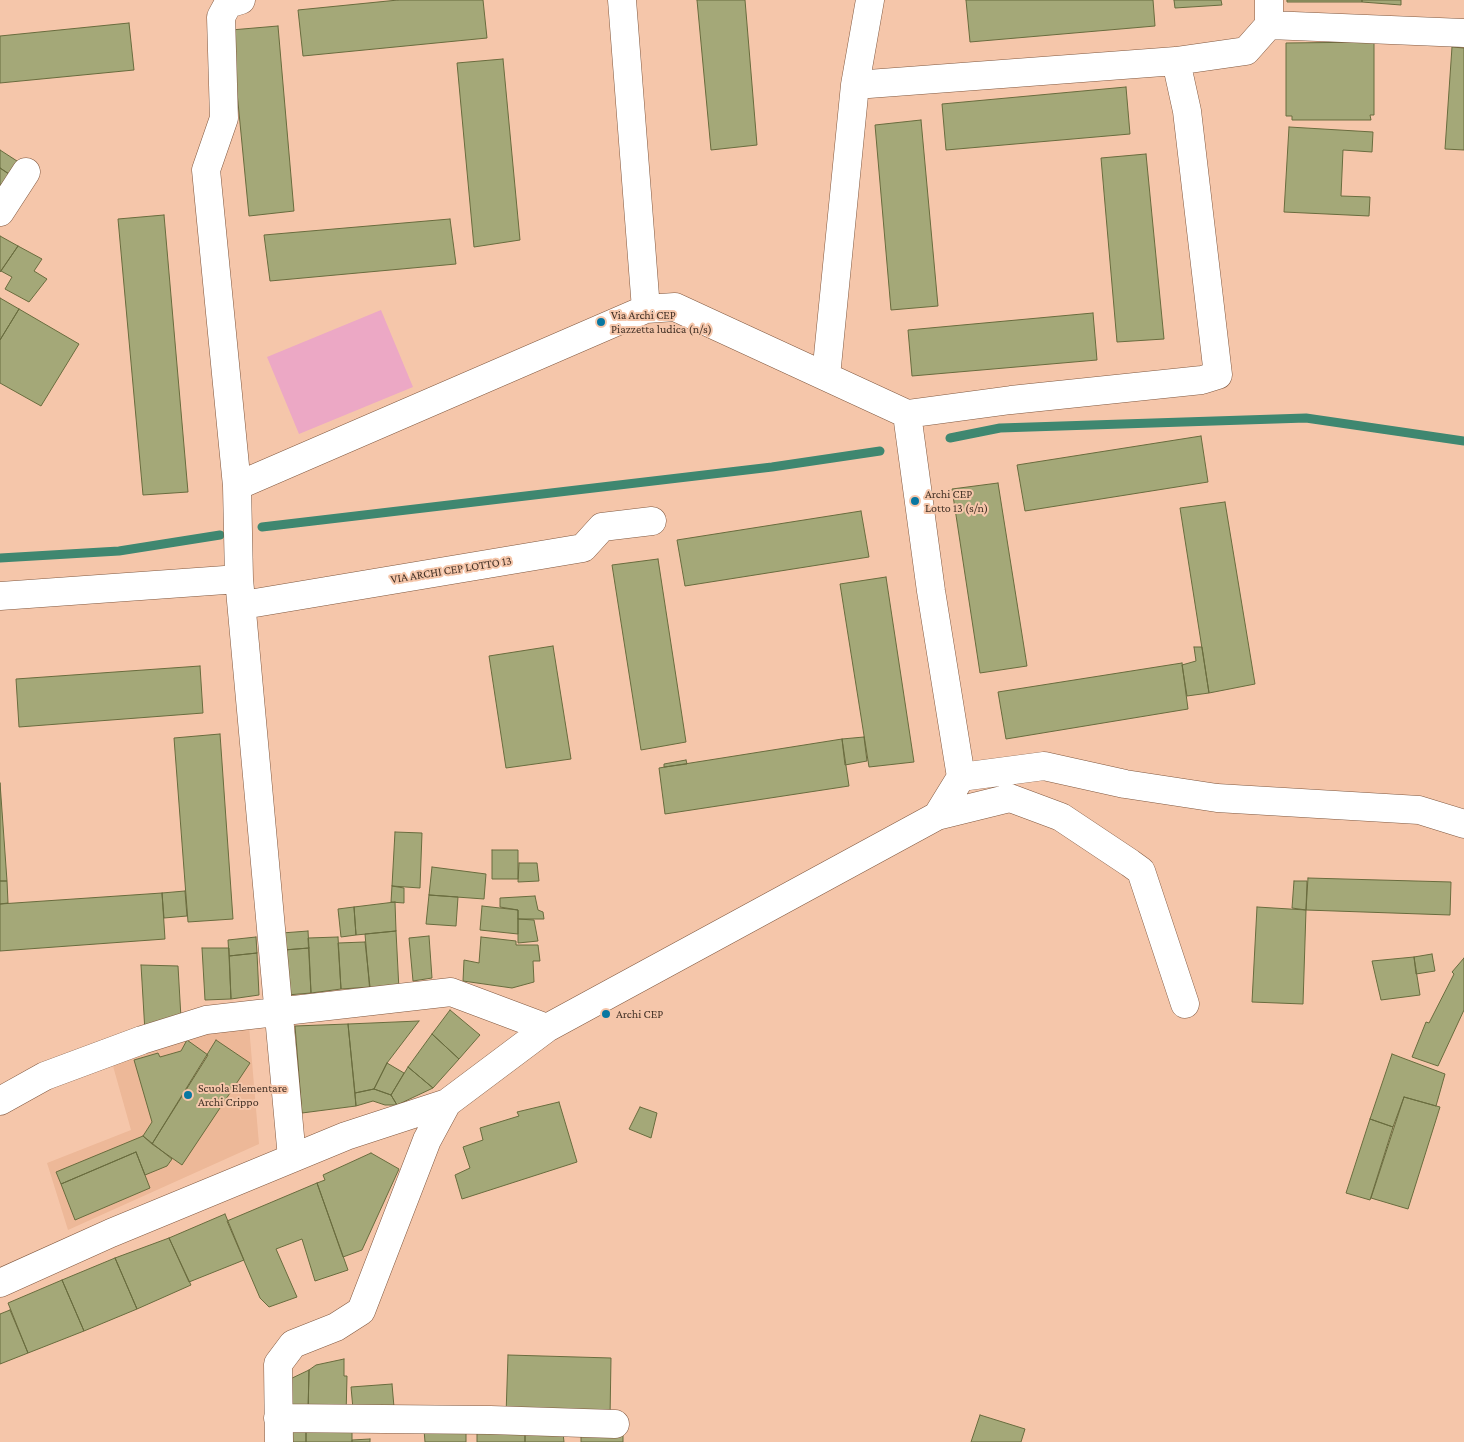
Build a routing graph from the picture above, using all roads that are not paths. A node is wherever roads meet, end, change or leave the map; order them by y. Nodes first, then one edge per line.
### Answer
1 (241, 0) edge
2 (622, 0) edge
3 (870, 0) edge
4 (1269, 12) edge
5 (1464, 33) edge
6 (1176, 61) junction
7 (855, 84) junction
8 (26, 172) dead end
9 (0, 212) edge
10 (646, 309) junction
11 (826, 376) junction
12 (907, 414) junction
13 (237, 486) junction
14 (652, 521) dead end
15 (241, 592) junction
16 (0, 596) edge
17 (961, 777) junction
18 (937, 816) junction
19 (1464, 824) edge
20 (1186, 1004) dead end
21 (279, 1011) junction
22 (547, 1028) junction
23 (0, 1101) edge
24 (448, 1103) junction
25 (411, 1115) junction
26 (427, 1140) junction
27 (292, 1158) junction
28 (0, 1283) edge
29 (615, 1424) dead end
30 (278, 1430) edge

1 - 13 street
2 - 10 street
3 - 7 street
4 - 5 street
4 - 6 street
6 - 7 street
6 - 12 street
7 - 11 street
8 - 9 street
10 - 11 street
10 - 13 street
11 - 12 street
12 - 17 street
13 - 15 street
14 - 15 street, VIA ARCHI CEP LOTTO 13
15 - 16 street, VIA ARCHI CEP LOTTO 13
15 - 21 street
17 - 18 street
17 - 19 street
18 - 20 street
18 - 22 street
21 - 22 street
21 - 23 street
21 - 27 street
22 - 24 street
24 - 25 street
24 - 26 street
25 - 26 street
25 - 27 street
26 - 30 street
27 - 28 street
29 - 30 street

